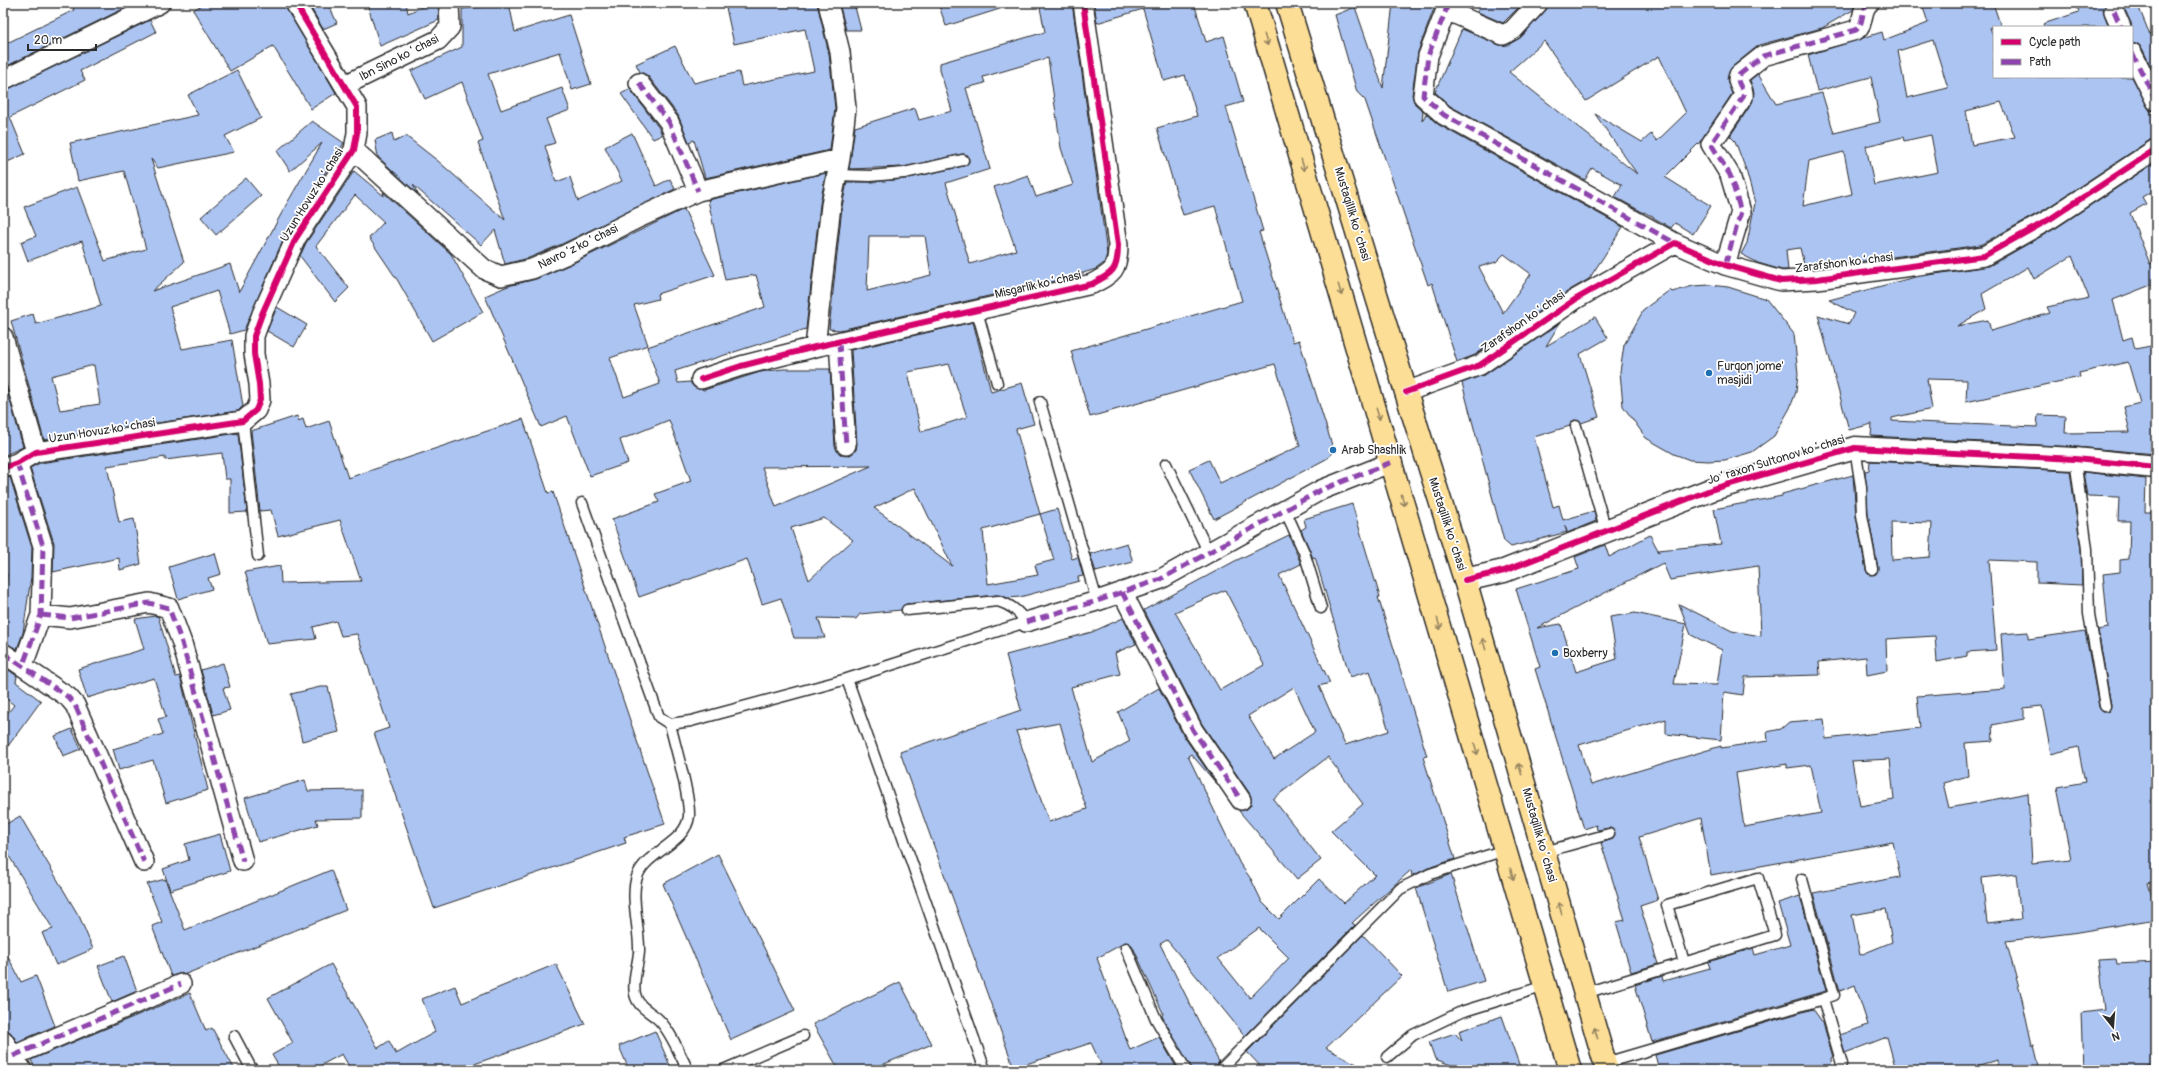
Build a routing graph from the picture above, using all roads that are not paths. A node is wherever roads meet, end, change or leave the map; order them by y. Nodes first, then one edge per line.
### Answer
1 (160, 3) edge
2 (295, 3) edge
3 (449, 3) edge
4 (828, 3) edge
5 (1083, 3) edge
6 (1255, 3) edge
7 (1287, 3) edge
8 (1538, 3) edge
9 (1869, 3) edge
10 (1447, 7) edge
11 (2133, 55) edge
12 (3, 80) edge
13 (639, 83) dead end
14 (345, 85) junction
15 (2156, 101) edge
16 (2156, 149) edge
17 (354, 150) junction
18 (963, 160) dead end
19 (838, 167) junction
20 (698, 191) junction
21 (1675, 243) junction
22 (1725, 266) junction
23 (977, 311) junction
24 (3, 337) edge
25 (839, 342) junction
26 (815, 347) junction
27 (701, 379) dead end
28 (997, 383) dead end
29 (1406, 392) junction
30 (1040, 402) dead end
31 (243, 421) junction
32 (1576, 426) dead end
33 (846, 445) dead end
34 (1855, 448) junction
35 (36, 452) junction
36 (2075, 459) junction
37 (1392, 462) junction
38 (1166, 464) dead end
39 (10, 465) edge
40 (2156, 467) edge
41 (582, 503) dead end
42 (1285, 510) junction
43 (1606, 531) junction
44 (1208, 552) junction
45 (258, 556) dead end
46 (1872, 569) dead end
47 (1465, 580) junction
48 (1122, 592) junction
49 (1097, 601) junction
50 (1321, 608) dead end
51 (907, 610) dead end
52 (41, 615) junction
53 (1026, 622) junction
54 (3, 653) edge
55 (22, 665) junction
56 (847, 679) junction
57 (2105, 706) dead end
58 (670, 724) junction
59 (1241, 800) dead end
60 (1609, 834) dead end
61 (1505, 850) junction
62 (1544, 852) junction
63 (243, 861) dead end
64 (144, 862) dead end
65 (1802, 879) dead end
66 (1126, 948) dead end
67 (1684, 962) junction
68 (181, 984) dead end
69 (1545, 986) junction
70 (1585, 993) junction
71 (1824, 999) junction
72 (234, 1036) dead end
73 (803, 1036) dead end
74 (3, 1040) edge
75 (1386, 1057) dead end
76 (17, 1063) edge
77 (1842, 1064) dead end
78 (1606, 1067) edge
79 (252, 1070) edge
80 (688, 1070) edge
81 (723, 1070) edge
82 (985, 1070) edge
83 (1186, 1070) edge
84 (1220, 1070) edge
85 (1570, 1070) edge

1 - 12 street
2 - 14 street, Uzun Hovuz koʻchasi
3 - 14 street, Ibn Sino koʻchasi
4 - 19 street
5 - 23 street, Misgarlik koʻchasi
6 -> 37 main road
7 - 29 main road, Mustaqillik koʻchasi
8 - 10 street
9 - 22 street
10 - 21 street
11 - 15 street
13 - 20 street
14 - 17 street, Uzun Hovuz koʻchasi
16 - 22 street, Zarafshon koʻchasi
17 - 20 street, Navroʻz koʻchasi
17 - 31 street, Uzun Hovuz koʻchasi
18 - 19 lane
19 - 20 street, Navroʻz koʻchasi
19 - 26 street
21 - 22 street, Zarafshon koʻchasi
21 - 29 street, Zarafshon koʻchasi
23 - 25 street, Misgarlik koʻchasi
23 - 28 lane
24 - 35 street
25 - 26 street, Misgarlik koʻchasi
25 - 33 street
26 - 27 street, Misgarlik koʻchasi
29 - 47 main road, Mustaqillik koʻchasi
30 - 49 lane
31 - 35 street, Uzun Hovuz koʻchasi
31 - 45 lane
32 - 43 lane
34 - 36 street, Joʻraxon Sultonov koʻchasi
34 - 43 street, Joʻraxon Sultonov koʻchasi
34 - 46 lane
35 - 39 street, Uzun Hovuz koʻchasi
36 - 40 street, Joʻraxon Sultonov koʻchasi
36 - 57 lane
37 - 42 street
37 -> 61 main road
38 - 44 lane
39 - 52 street
41 - 58 lane
42 - 44 street
42 - 50 lane
43 - 47 street, Joʻraxon Sultonov koʻchasi
44 - 48 street
62 -> 47 main road, Mustaqillik koʻchasi
48 - 49 street
48 - 59 street
49 - 53 street
51 - 53 lane
52 - 55 street
52 - 63 street
53 - 56 lane
54 - 55 street
55 - 64 street
56 - 58 lane
56 - 82 lane
58 - 80 lane
60 - 62 lane
61 -> 69 main road
61 - 84 lane
70 -> 62 main road, Mustaqillik koʻchasi
65 - 71 lane
66 - 83 lane
67 - 67 lane
67 - 70 lane
68 - 76 street
69 - 75 lane
69 - 85 main road
78 -> 70 main road, Mustaqillik koʻchasi
71 - 77 lane
71 - 78 lane
72 - 79 lane
73 - 81 lane
74 - 76 street

